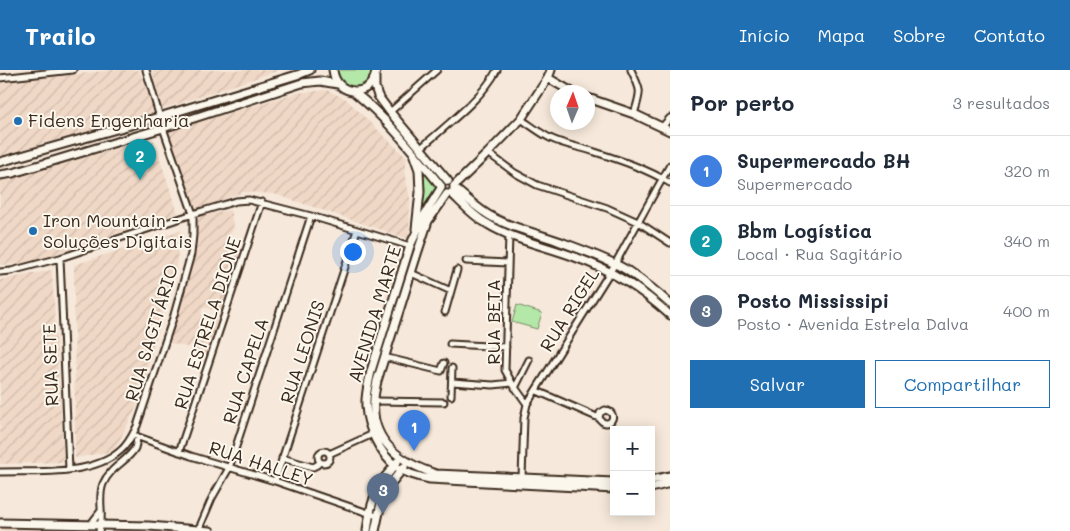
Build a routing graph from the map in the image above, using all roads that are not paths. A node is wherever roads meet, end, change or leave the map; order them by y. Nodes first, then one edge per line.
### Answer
1 (73, 70) edge
2 (146, 70) edge
3 (310, 70) edge
4 (333, 70) edge
5 (437, 70) edge
6 (497, 70) edge
7 (551, 70) edge
8 (631, 70) edge
9 (376, 72) edge
10 (0, 78) edge
11 (548, 78) junction
12 (338, 84) junction
13 (560, 85) edge
14 (354, 92) junction
15 (595, 100) edge
16 (390, 112) junction
17 (634, 114) junction
18 (159, 117) junction
19 (670, 118) edge
20 (521, 119) junction
21 (662, 126) junction
22 (163, 128) junction
23 (670, 131) edge
24 (421, 148) junction
25 (412, 150) junction
26 (488, 154) junction
27 (0, 162) edge
28 (670, 165) edge
29 (0, 175) edge
30 (662, 178) junction
31 (670, 183) edge
32 (449, 188) junction
33 (262, 202) junction
34 (193, 214) junction
35 (311, 216) junction
36 (638, 222) junction
37 (357, 230) junction
38 (509, 235) junction
39 (415, 236) junction
40 (670, 243) edge
41 (410, 246) junction
42 (60, 258) junction
43 (466, 261) dead end
44 (508, 263) junction
45 (615, 264) junction
46 (403, 270) junction
47 (457, 270) dead end
48 (0, 272) edge
49 (610, 272) junction
50 (411, 273) junction
51 (451, 291) junction
52 (670, 304) edge
53 (445, 312) dead end
54 (670, 315) edge
55 (450, 344) dead end
56 (506, 347) junction
57 (384, 357) junction
58 (529, 360) dead end
59 (444, 363) dead end
60 (452, 368) dead end
61 (452, 382) junction
62 (514, 386) junction
63 (537, 391) junction
64 (451, 396) dead end
65 (374, 401) junction
66 (444, 402) dead end
67 (527, 404) junction
68 (599, 418) dead end
69 (376, 432) junction
70 (135, 436) junction
71 (180, 452) junction
72 (329, 454) junction
73 (282, 458) junction
74 (400, 458) junction
75 (320, 462) junction
76 (407, 462) junction
77 (395, 466) junction
78 (229, 468) junction
79 (69, 470) junction
80 (402, 470) junction
81 (0, 472) edge
82 (670, 476) edge
83 (655, 479) edge
84 (275, 481) junction
85 (522, 481) junction
86 (610, 482) edge
87 (670, 483) edge
88 (655, 487) edge
89 (610, 489) edge
90 (100, 511) junction
91 (374, 515) junction
92 (0, 523) edge
93 (90, 525) junction
94 (48, 528) edge
95 (100, 528) edge
96 (148, 529) edge
97 (198, 530) edge
98 (210, 531) edge
99 (367, 531) edge
100 (375, 531) edge

1 - 10 street
2 - 18 street, RUA SAGITÁRIO
3 - 18 street
4 - 12 street
5 - 16 street
6 - 24 street
7 - 11 street
8 - 17 street
9 - 14 street
9 - 16 street
11 - 13 street
11 - 20 street
12 - 14 street
12 - 22 street
14 - 25 street
15 - 17 street
16 - 24 street
17 - 21 street
18 - 22 street, RUA SAGITÁRIO
18 - 27 street
19 - 21 street
20 - 26 street
20 - 30 street
21 - 23 street
22 - 29 street
22 - 34 street, RUA SAGITÁRIO
24 - 32 street
25 - 32 street
25 - 39 street
26 - 32 street
26 - 36 street
28 - 30 street, RUA RIGEL
30 - 31 street
30 - 36 street, RUA RIGEL
32 - 38 street
32 - 39 street, AVENIDA MARTE
32 - 45 street
32 - 50 street, AVENIDA MARTE
33 - 34 street
33 - 35 street
33 - 71 street, RUA ESTRELA DIONE
34 - 42 street
34 - 70 street, RUA SAGITÁRIO
35 - 37 street
35 - 78 street, RUA CAPELA
36 - 40 street
36 - 45 street, RUA RIGEL
37 - 41 street
37 - 73 street, RUA LEONIS
38 - 44 street, RUA BETA
38 - 49 street
39 - 41 street, AVENIDA MARTE
41 - 46 street, AVENIDA MARTE
42 - 48 street
42 - 79 street, RUA SETE
43 - 44 street
44 - 56 street, RUA BETA
45 - 49 street, RUA RIGEL
45 - 52 street
46 - 50 street
46 - 69 street, AVENIDA MARTE
47 - 51 street
49 - 54 street
49 - 63 street, RUA RIGEL
50 - 51 street
50 - 57 street, AVENIDA MARTE
51 - 53 street
55 - 56 street
56 - 62 street, RUA BETA
57 - 59 street
57 - 65 street, AVENIDA MARTE
58 - 62 street
60 - 61 street
61 - 62 street
61 - 64 street
62 - 67 street, RUA BETA
63 - 67 street, RUA RIGEL
63 - 68 street
65 - 66 street
65 - 69 street, AVENIDA MARTE
67 - 85 street, RUA RIGEL
69 - 72 street
69 - 74 street, AVENIDA MARTE
69 - 77 street, AVENIDA MARTE
70 - 71 street, RUA HALLEY
70 - 79 street, RUA SAGITÁRIO
70 - 90 street
71 - 78 street, RUA HALLEY
72 - 75 street
72 - 75 street
73 - 75 street
73 - 84 street, RUA LEONIS
74 - 76 street, AVENIDA MARTE
74 - 77 street
76 - 80 street
76 - 85 street, AVENIDA MARTE
77 - 80 street, AVENIDA MARTE
77 - 91 street
78 - 84 street, RUA HALLEY
78 - 97 street, RUA CAPELA
79 - 81 street, RUA SAGITÁRIO
80 - 85 street, AVENIDA MARTE
80 - 91 street
82 - 83 street
84 - 91 street, RUA HALLEY
85 - 86 street, AVENIDA MARTE
85 - 89 street, AVENIDA MARTE
87 - 88 street
90 - 93 street
90 - 95 street
91 - 99 street
91 - 100 street
92 - 94 street
93 - 94 street
93 - 95 street
95 - 96 street
96 - 97 street
97 - 98 street

